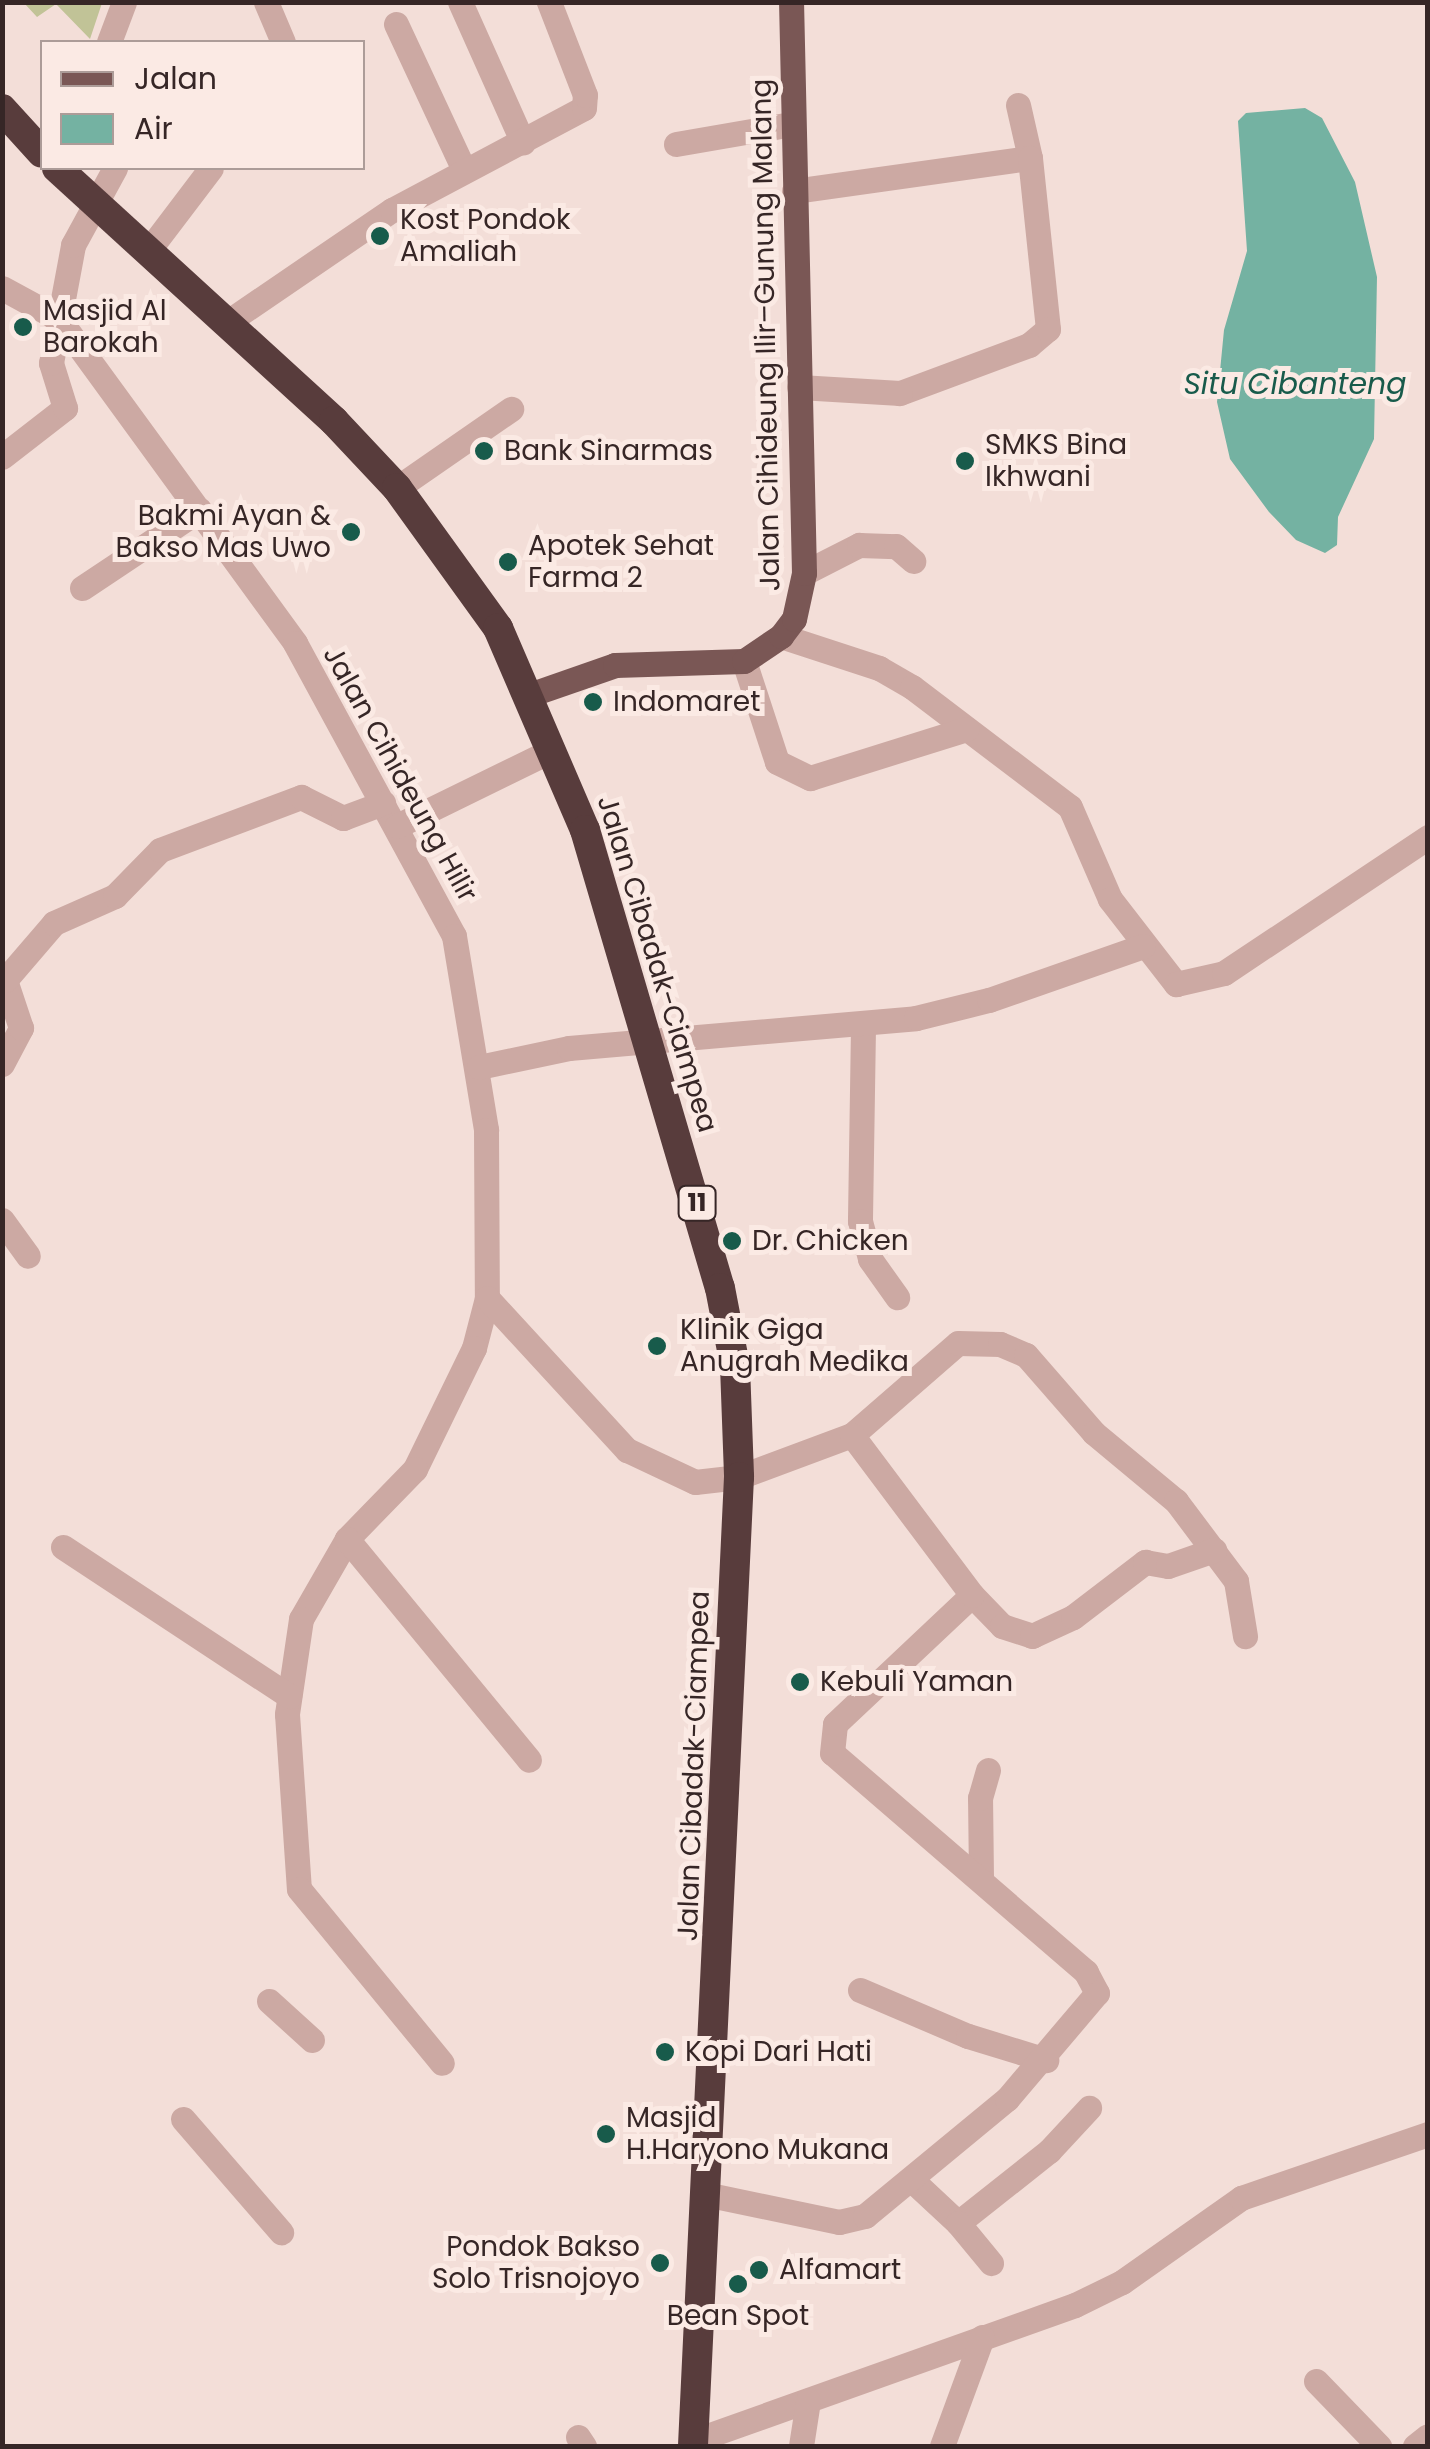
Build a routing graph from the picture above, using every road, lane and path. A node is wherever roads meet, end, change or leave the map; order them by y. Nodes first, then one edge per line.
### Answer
1 (266, 2) edge
2 (460, 2) edge
3 (549, 2) edge
4 (791, 2) edge
5 (124, 3) edge
6 (396, 24) dead end
7 (110, 40) edge
8 (282, 40) edge
9 (1018, 105) dead end
10 (2, 109) edge
11 (792, 124) junction
12 (523, 143) junction
13 (676, 144) dead end
14 (40, 151) edge
15 (1030, 158) junction
16 (59, 170) edge
17 (114, 170) edge
18 (209, 170) edge
19 (464, 170) junction
20 (794, 191) junction
21 (92, 204) junction
22 (148, 251) junction
23 (8, 295) edge
24 (59, 319) junction
25 (229, 322) junction
26 (799, 387) junction
27 (511, 409) dead end
28 (2, 457) edge
29 (396, 488) junction
30 (200, 510) junction
31 (914, 560) dead end
32 (804, 572) junction
33 (82, 588) dead end
34 (781, 636) junction
35 (744, 661) junction
36 (529, 695) junction
37 (966, 729) junction
38 (552, 750) junction
39 (384, 803) junction
40 (397, 826) junction
41 (1428, 837) edge
42 (1143, 946) junction
43 (863, 1026) junction
44 (645, 1042) junction
45 (2, 1064) edge
46 (479, 1067) junction
47 (2, 1220) edge
48 (28, 1256) dead end
49 (898, 1296) dead end
50 (488, 1298) junction
51 (852, 1434) junction
52 (739, 1477) junction
53 (347, 1539) junction
54 (62, 1547) dead end
55 (1214, 1550) junction
56 (972, 1595) junction
57 (1245, 1636) dead end
58 (289, 1696) junction
59 (528, 1760) dead end
60 (988, 1770) dead end
61 (981, 1877) junction
62 (860, 1990) dead end
63 (269, 2001) dead end
64 (312, 2040) dead end
65 (1046, 2060) junction
66 (442, 2063) dead end
67 (1090, 2108) dead end
68 (183, 2119) dead end
69 (1428, 2134) edge
70 (914, 2182) junction
71 (705, 2194) junction
72 (958, 2223) junction
73 (280, 2232) dead end
74 (991, 2263) dead end
75 (982, 2337) junction
76 (1316, 2381) dead end
77 (808, 2401) junction
78 (1428, 2436) edge
79 (693, 2444) edge
80 (801, 2446) edge
81 (942, 2446) edge
82 (1379, 2446) edge
83 (1414, 2446) edge

1 - 8 street
2 - 12 street
3 - 12 street
4 - 11 main road, Jalan Cihideung Ilir–Gunung Malang
5 - 7 street
6 - 19 street
9 - 15 street
10 - 14 highway
11 - 13 street
11 - 20 main road, Jalan Cihideung Ilir–Gunung Malang
12 - 19 street
15 - 20 street
15 - 26 street
16 - 21 highway, Jalan Cibadak-Ciampea / 11
17 - 21 street
18 - 22 street
19 - 25 street
20 - 26 main road, Jalan Cihideung Ilir–Gunung Malang
21 - 22 highway, Jalan Cibadak-Ciampea / 11
21 - 24 street
22 - 25 highway, Jalan Cibadak-Ciampea / 11
23 - 24 street
24 - 28 street
24 - 30 street, Jalan Cihideung Hilir
25 - 29 highway, Jalan Cibadak-Ciampea / 11
26 - 32 main road, Jalan Cihideung Ilir–Gunung Malang
27 - 29 street
29 - 36 highway, Jalan Cibadak-Ciampea / 11
30 - 33 street
30 - 39 street, Jalan Cihideung Hilir
31 - 32 street
32 - 34 main road, Jalan Cihideung Ilir–Gunung Malang
34 - 35 main road
34 - 37 street
35 - 36 main road
35 - 37 street
36 - 38 highway, Jalan Cibadak-Ciampea / 11
37 - 42 street
38 - 40 street
38 - 44 highway, Jalan Cibadak-Ciampea / 11
39 - 40 street, Jalan Cihideung Hilir
39 - 45 street
40 - 46 street, Jalan Cihideung Hilir
41 - 42 street
42 - 43 street
43 - 44 street
43 - 49 street
44 - 46 street
44 - 52 highway, Jalan Cibadak-Ciampea / 11
46 - 50 street, Jalan Cihideung Hilir
47 - 48 street
50 - 52 street
50 - 53 street, Jalan Cihideung Hilir
51 - 52 street
51 - 55 street
51 - 56 street
52 - 71 highway, Jalan Cibadak-Ciampea / 11
53 - 58 street, Jalan Cihideung Hilir
53 - 59 street
54 - 58 street
55 - 56 street
55 - 57 street
56 - 61 street
58 - 66 street, Jalan Cihideung Hilir
60 - 61 street
61 - 65 street
62 - 65 street
63 - 64 street
65 - 70 street
67 - 72 street
68 - 73 street
69 - 75 street
70 - 71 street
70 - 72 street
71 - 79 highway, Jalan Cibadak-Ciampea / 11
72 - 74 street
75 - 77 street
75 - 81 street
76 - 82 street
77 - 79 street
77 - 80 street
78 - 83 street

